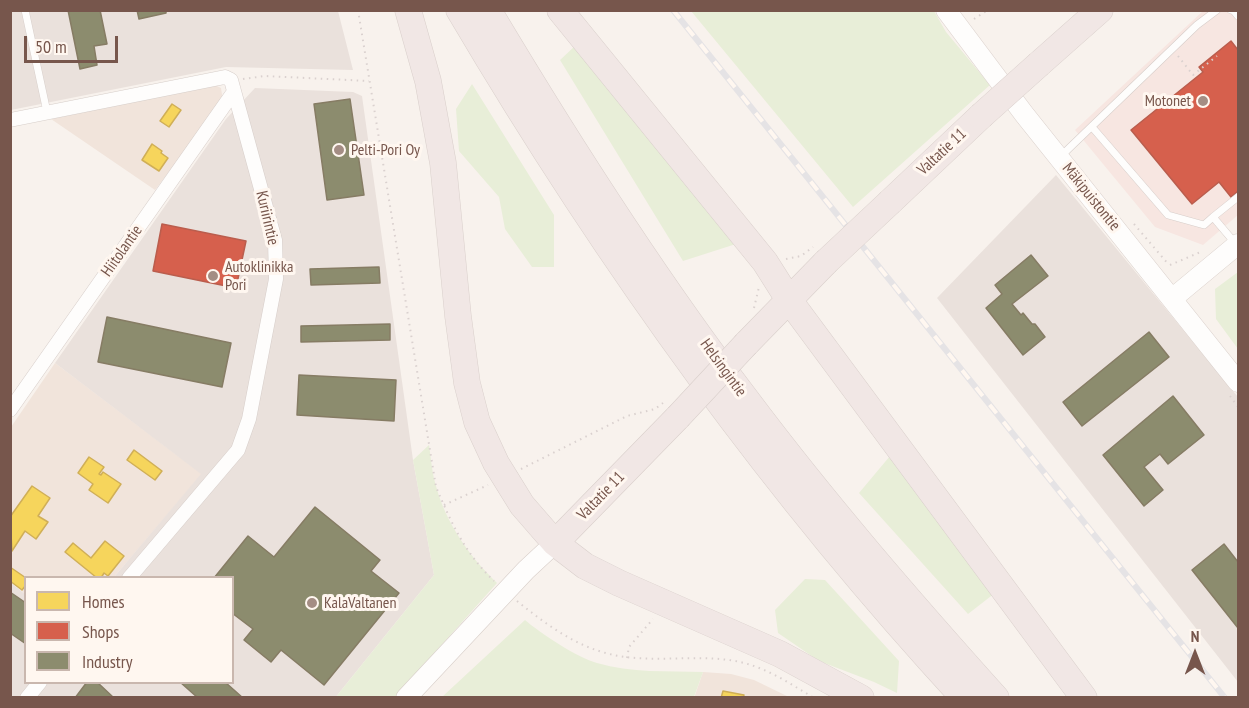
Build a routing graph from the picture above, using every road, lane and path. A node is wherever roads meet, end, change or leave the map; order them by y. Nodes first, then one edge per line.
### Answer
1 (25, 10) edge
2 (358, 10) edge
3 (408, 10) edge
4 (459, 10) edge
5 (488, 10) edge
6 (560, 10) edge
7 (946, 10) edge
8 (988, 10) edge
9 (1100, 10) edge
10 (1217, 10) edge
11 (1232, 10) edge
12 (1239, 16) edge
13 (974, 19) dead end
14 (1173, 49) junction
15 (1217, 56) dead end
16 (369, 81) junction
17 (232, 87) junction
18 (47, 112) junction
19 (10, 120) edge
20 (1092, 127) junction
21 (1059, 158) junction
22 (1239, 197) edge
23 (1213, 217) junction
24 (1238, 245) edge
25 (1173, 298) junction
26 (789, 300) junction
27 (1239, 382) edge
28 (10, 410) edge
29 (671, 410) junction
30 (513, 473) dead end
31 (494, 483) dead end
32 (444, 505) junction
33 (555, 543) junction
34 (131, 576) edge
35 (496, 583) dead end
36 (517, 601) dead end
37 (656, 615) dead end
38 (627, 658) junction
39 (38, 684) edge
40 (27, 698) edge
41 (406, 698) edge
42 (814, 698) edge
43 (861, 698) edge
44 (964, 698) edge
45 (996, 698) edge
46 (1084, 698) edge

1 - 18 lane
2 - 16 path
3 - 33 highway
4 - 44 highway, Helsingintie
5 - 45 highway, Helsingintie
6 - 26 highway
7 - 21 street, Mäkipuistontie
8 - 13 path
9 - 26 highway, Valtatie 11, bridge
10 - 14 lane
11 - 12 lane
14 - 15 path
14 - 20 lane
16 - 17 path
16 - 32 path
17 - 18 street
17 - 28 street, Hiitolantie
17 - 34 street, Kuriirintie
18 - 19 street
20 - 21 lane
20 - 23 lane
21 - 25 street, Mäkipuistontie
22 - 23 lane
23 - 24 lane
24 - 25 street
25 - 27 street, Mäkipuistontie
26 - 29 highway, Valtatie 11, bridge
26 - 46 highway
29 - 30 path
29 - 33 highway, Valtatie 11
31 - 32 path
32 - 35 path
33 - 41 street
33 - 43 highway
36 - 38 path
37 - 38 path
38 - 42 path
39 - 40 street

